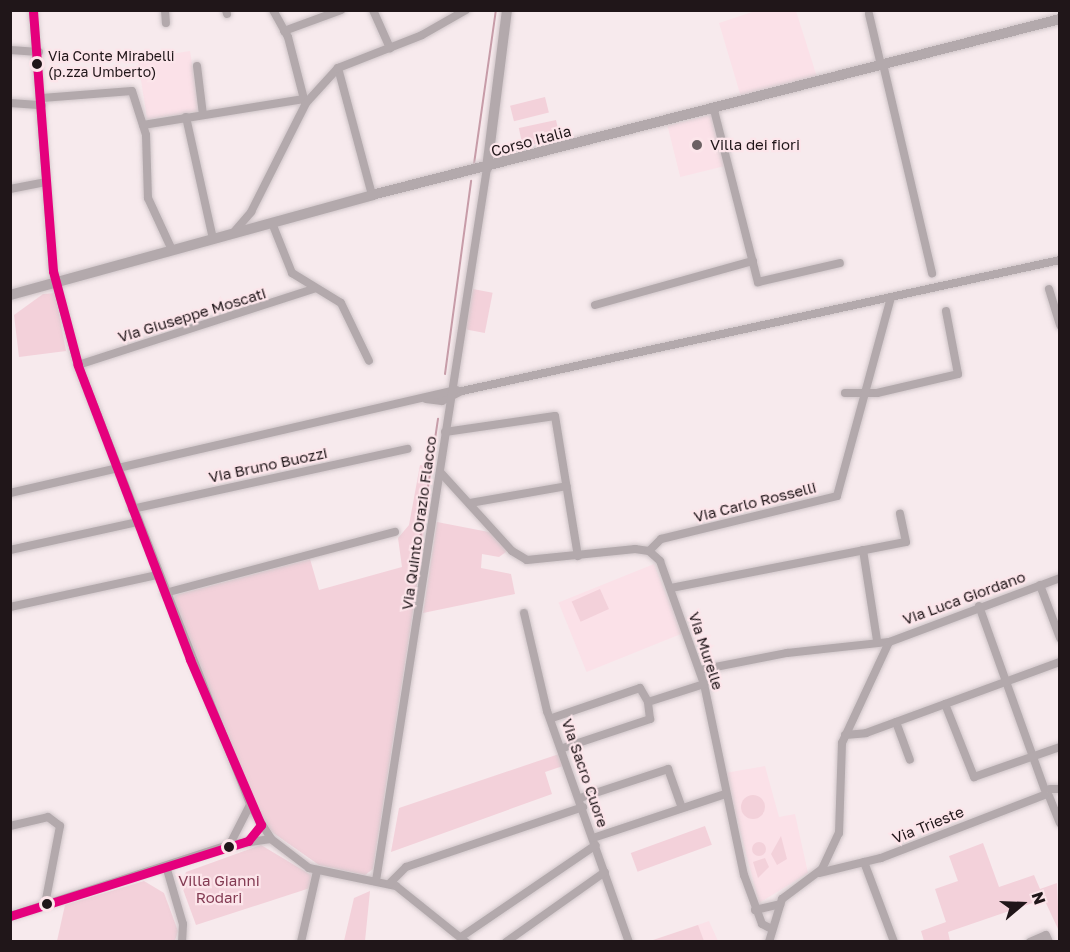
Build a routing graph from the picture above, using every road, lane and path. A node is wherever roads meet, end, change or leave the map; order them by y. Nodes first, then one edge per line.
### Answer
1 (33, 10) edge
2 (165, 10) edge
3 (273, 10) edge
4 (342, 10) edge
5 (373, 10) edge
6 (466, 10) edge
7 (507, 10) edge
8 (869, 14) dead end
9 (1059, 19) edge
10 (166, 22) dead end
11 (284, 31) junction
12 (390, 48) junction
13 (10, 50) edge
14 (39, 52) junction
15 (882, 64) junction
16 (197, 66) dead end
17 (339, 68) junction
18 (42, 101) junction
19 (305, 101) junction
20 (10, 104) edge
21 (714, 110) junction
22 (203, 115) junction
23 (186, 117) junction
24 (143, 125) junction
25 (487, 168) junction
26 (45, 182) junction
27 (10, 189) edge
28 (372, 195) junction
29 (272, 222) junction
30 (233, 233) junction
31 (213, 238) junction
32 (172, 250) junction
33 (1059, 260) edge
34 (753, 261) junction
35 (840, 263) dead end
36 (932, 273) dead end
37 (56, 284) junction
38 (314, 289) junction
39 (1049, 289) dead end
40 (10, 295) edge
41 (891, 297) junction
42 (595, 305) dead end
43 (946, 311) dead end
44 (1059, 325) edge
45 (369, 361) dead end
46 (78, 365) junction
47 (452, 388) junction
48 (462, 391) junction
49 (867, 392) junction
50 (845, 393) dead end
51 (432, 398) junction
52 (451, 398) junction
53 (448, 415) junction
54 (445, 432) junction
55 (408, 449) dead end
56 (118, 471) junction
57 (441, 473) junction
58 (567, 486) junction
59 (10, 493) edge
60 (470, 503) junction
61 (132, 509) junction
62 (900, 514) dead end
63 (137, 522) junction
64 (395, 532) dead end
65 (10, 550) edge
66 (863, 550) junction
67 (649, 551) junction
68 (578, 556) junction
69 (157, 575) junction
70 (1059, 578) edge
71 (1040, 585) junction
72 (670, 588) junction
73 (165, 593) junction
74 (979, 606) junction
75 (10, 607) edge
76 (524, 613) dead end
77 (1059, 638) edge
78 (877, 640) junction
79 (889, 642) junction
80 (1059, 662) edge
81 (700, 670) junction
82 (1006, 681) junction
83 (704, 684) junction
84 (648, 702) junction
85 (945, 704) junction
86 (552, 718) junction
87 (896, 722) junction
88 (845, 735) junction
89 (1059, 747) edge
90 (563, 748) junction
91 (1034, 756) junction
92 (910, 760) dead end
93 (1050, 791) edge
94 (725, 794) junction
95 (581, 802) junction
96 (250, 805) junction
97 (682, 808) junction
98 (1059, 823) edge
99 (261, 825) junction
100 (10, 826) edge
101 (243, 828) junction
102 (271, 839) junction
103 (248, 841) junction
104 (595, 841) junction
105 (229, 844) junction
106 (864, 862) junction
107 (166, 866) junction
108 (317, 871) junction
109 (605, 872) junction
110 (819, 873) junction
111 (376, 881) junction
112 (389, 884) junction
113 (780, 904) junction
114 (45, 905) junction
115 (754, 907) junction
116 (10, 916) edge
117 (770, 928) junction
118 (463, 939) edge
119 (182, 942) edge
120 (301, 942) edge
121 (506, 942) edge
122 (629, 942) edge
123 (769, 942) edge
124 (894, 942) edge
125 (1030, 942) edge
126 (1049, 942) edge

1 - 14 street
2 - 10 street
3 - 11 street
4 - 11 street
5 - 12 street
6 - 12 street
7 - 25 street
8 - 15 street
9 - 15 street, Corso Italia
11 - 19 street
12 - 17 street
13 - 14 street
14 - 18 street
15 - 21 street, Corso Italia
15 - 36 street
16 - 22 street
17 - 19 street
17 - 28 street
18 - 20 street
18 - 24 street
18 - 26 street
19 - 22 street
19 - 30 street
21 - 25 street, Corso Italia
21 - 34 street
22 - 23 street
23 - 24 street
23 - 31 street
24 - 32 street
25 - 28 street, Corso Italia
25 - 47 street, Via Quinto Orazio Flacco
26 - 27 street
26 - 37 street
28 - 29 street, Corso Italia
29 - 30 street, Corso Italia
29 - 38 street
30 - 31 street, Corso Italia
31 - 32 street, Corso Italia
32 - 37 street, Corso Italia
33 - 41 street
34 - 35 street
34 - 42 street
37 - 40 street, Corso Italia
37 - 46 street
38 - 45 street
38 - 46 street, Via Giuseppe Moscati
39 - 44 street
41 - 48 street
41 - 49 street, Via Carlo Rosselli
43 - 49 street
46 - 56 street
47 - 48 street
47 - 51 street
47 - 52 street, Via Quinto Orazio Flacco
48 - 52 street
49 - 50 street
49 - 67 street, Via Carlo Rosselli
51 - 52 street
51 - 53 street
51 - 56 street
52 - 53 street, Via Quinto Orazio Flacco
53 - 54 street, Via Quinto Orazio Flacco
54 - 57 street, Via Quinto Orazio Flacco
54 - 58 street
55 - 61 street, Via Bruno Buozzi
56 - 59 street
56 - 61 street
57 - 60 street
57 - 111 street, Via Quinto Orazio Flacco
58 - 60 street
58 - 68 street
60 - 68 street
61 - 63 street
62 - 66 street
63 - 65 street
63 - 69 street
64 - 73 street
66 - 72 street
66 - 78 street
67 - 68 street
67 - 72 street, Via Murelle
69 - 73 street
69 - 75 street
70 - 71 street, Via Luca Giordano
71 - 74 street, Via Luca Giordano
71 - 77 street
72 - 81 street, Via Murelle
73 - 96 street
74 - 79 street, Via Luca Giordano
74 - 82 street
76 - 86 street, Via Sacro Cuore
78 - 79 street
78 - 81 street
79 - 88 street, Via Luca Giordano
80 - 82 street
81 - 83 street, Via Murelle
82 - 85 street
82 - 91 street
83 - 84 street
83 - 94 street, Via Murelle
84 - 86 street
84 - 90 street
85 - 87 street
85 - 91 street
86 - 90 street, Via Sacro Cuore
87 - 88 street
87 - 92 street
88 - 110 street, Via Luca Giordano
89 - 91 street
90 - 95 street, Via Sacro Cuore
91 - 93 street
93 - 98 street
93 - 106 street, Via Trieste
94 - 97 street
94 - 115 street, Via Murelle
95 - 97 street
95 - 104 street, Via Sacro Cuore
95 - 112 street
96 - 99 street
96 - 101 street
97 - 104 street
99 - 101 street
99 - 102 street
99 - 103 street
100 - 114 street
101 - 105 street
102 - 103 street
102 - 108 street
103 - 105 street
104 - 109 street, Via Sacro Cuore
104 - 118 street
105 - 107 street
106 - 110 street, Via Trieste
106 - 124 street
107 - 114 street
107 - 119 street
108 - 111 street
108 - 120 street
109 - 121 street
109 - 122 street, Via Sacro Cuore
110 - 113 street, Via Luca Giordano
111 - 112 street
112 - 118 street
113 - 115 street
113 - 117 street
114 - 116 street
115 - 117 street
117 - 123 street
125 - 126 street

